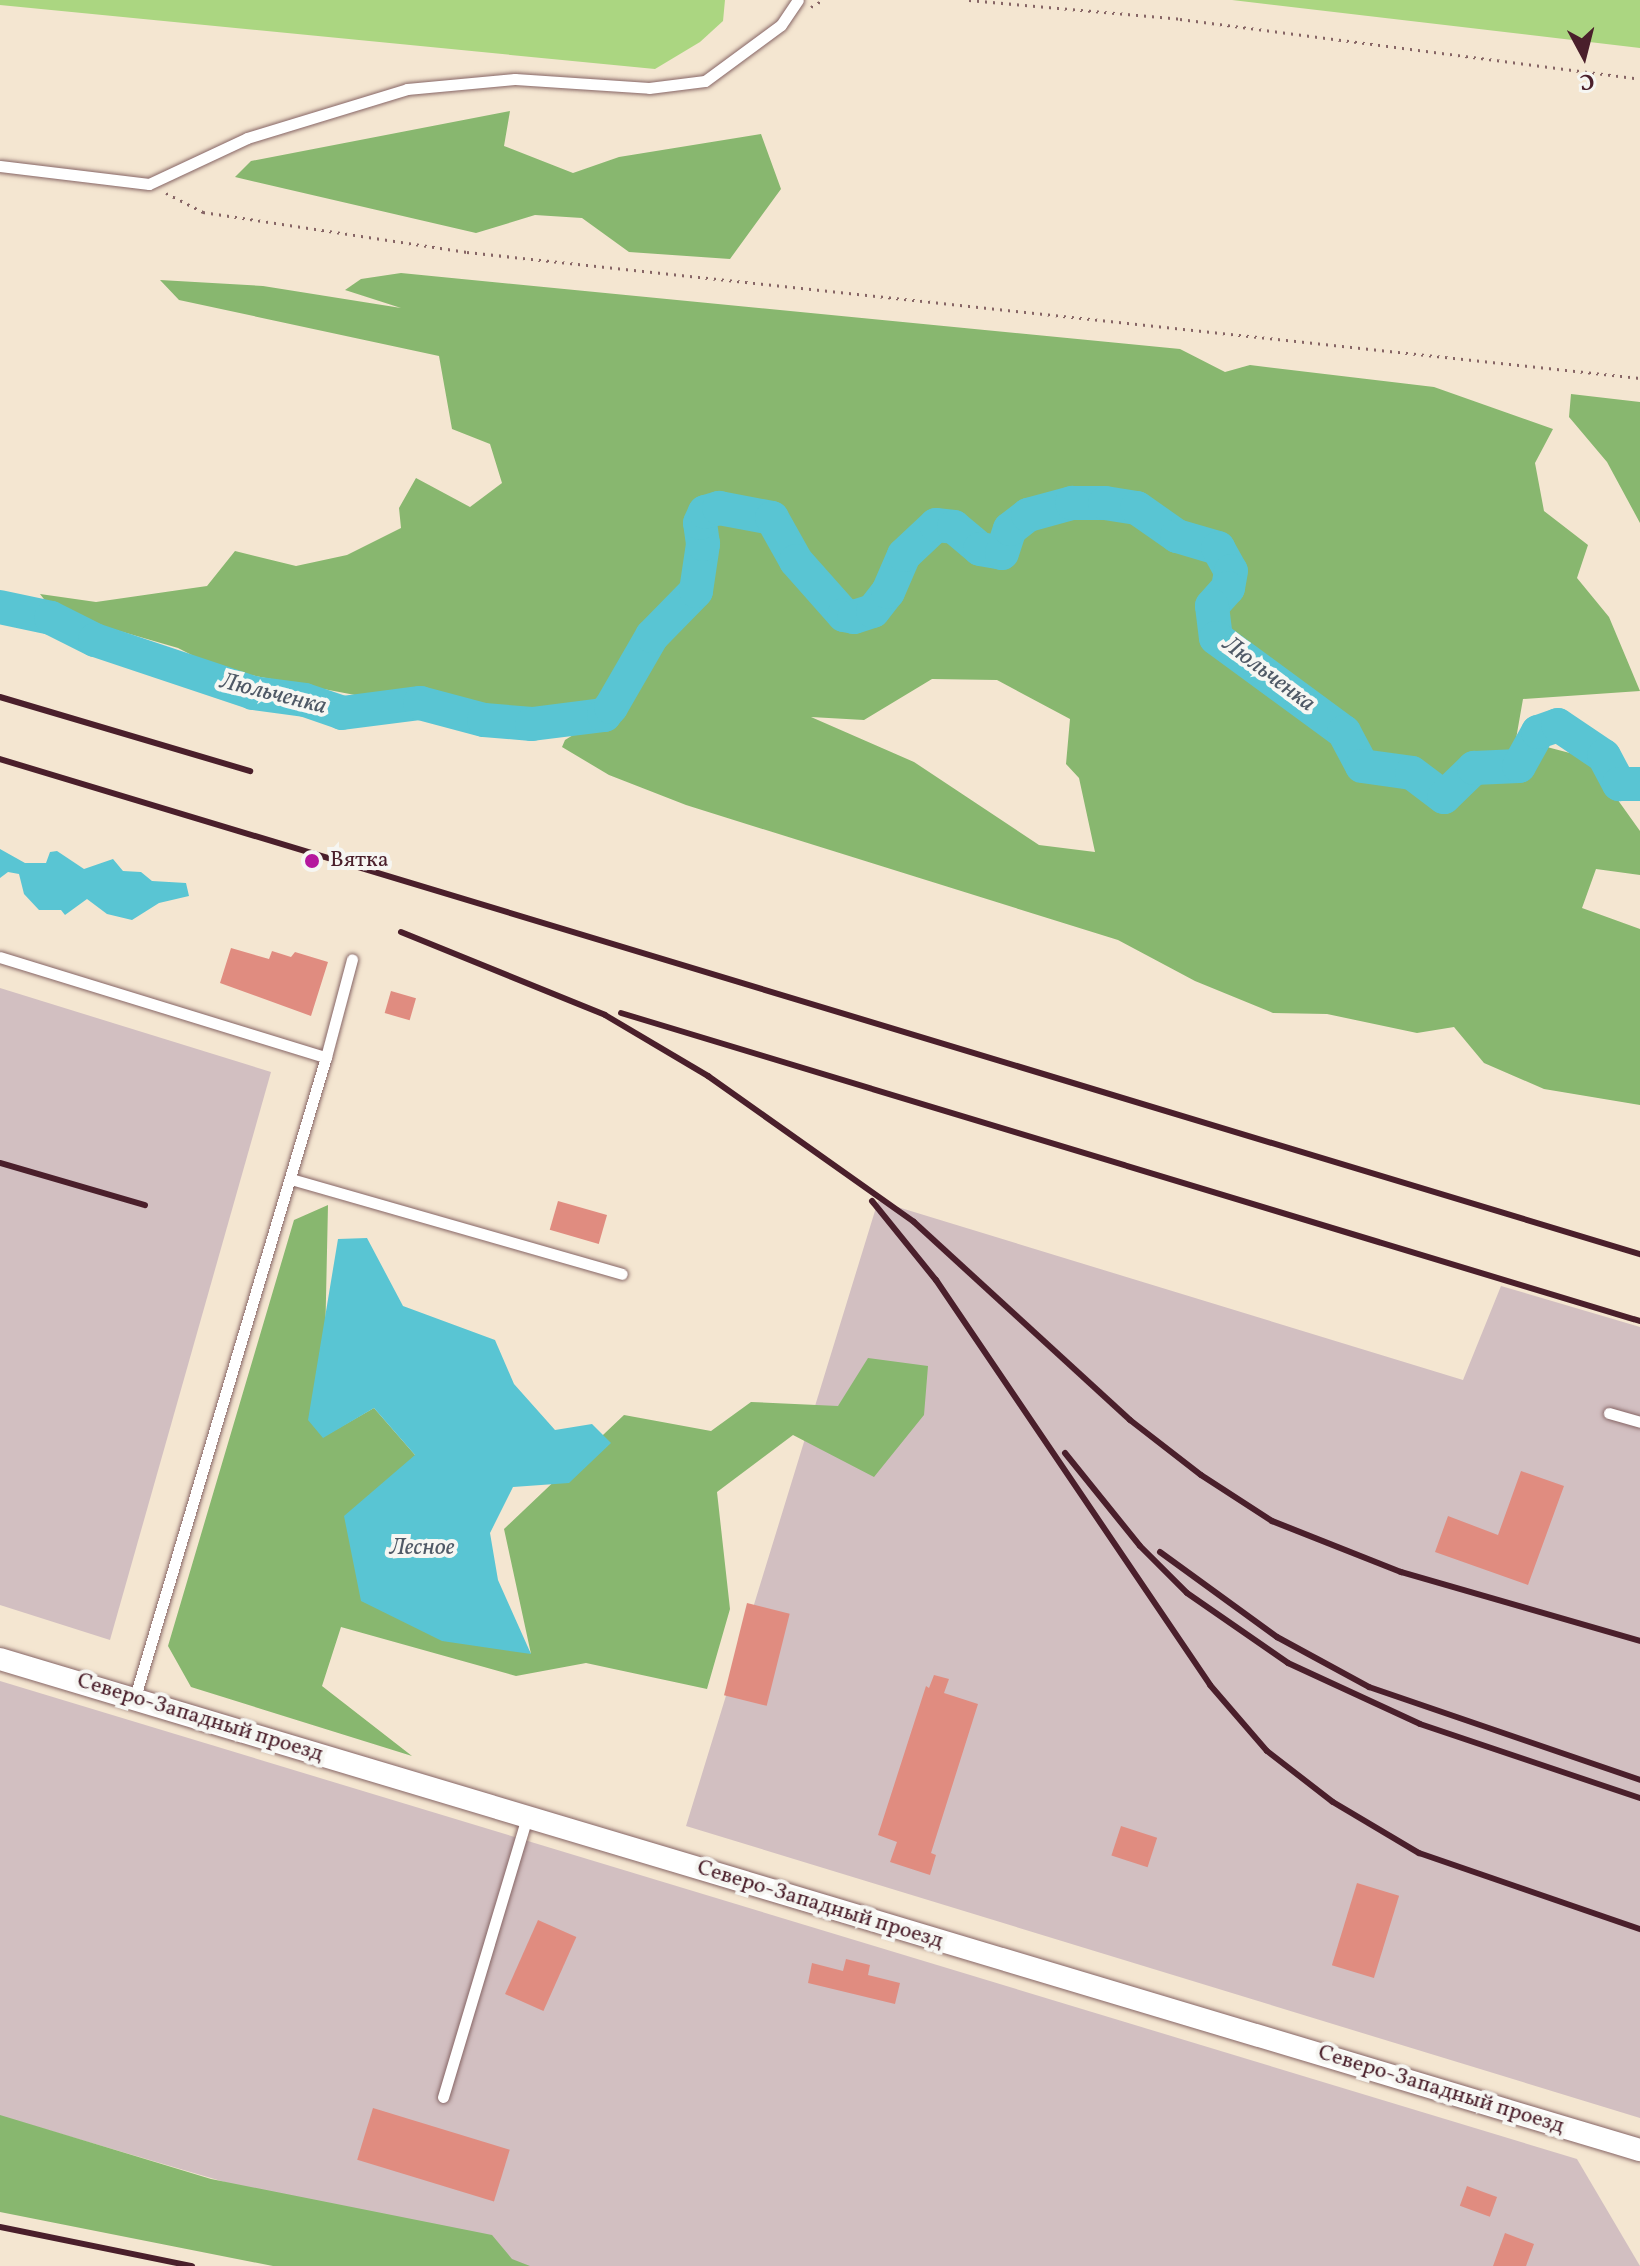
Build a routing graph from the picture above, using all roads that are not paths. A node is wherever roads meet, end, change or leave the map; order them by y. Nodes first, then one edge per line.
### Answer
1 (798, 0) edge
2 (0, 166) edge
3 (0, 957) edge
4 (352, 959) dead end
5 (326, 1057) junction
6 (291, 1179) junction
7 (622, 1274) dead end
8 (1609, 1413) dead end
9 (1640, 1422) edge
10 (0, 1659) edge
11 (135, 1697) junction
12 (527, 1817) junction
13 (443, 2097) dead end
14 (1640, 2150) edge

1 - 2 lane
3 - 5 lane
4 - 5 lane
5 - 6 lane
6 - 7 lane
6 - 11 lane
8 - 9 lane
10 - 11 street, Северо-Западный проезд
11 - 12 street, Северо-Западный проезд
12 - 13 lane
12 - 14 street, Северо-Западный проезд

